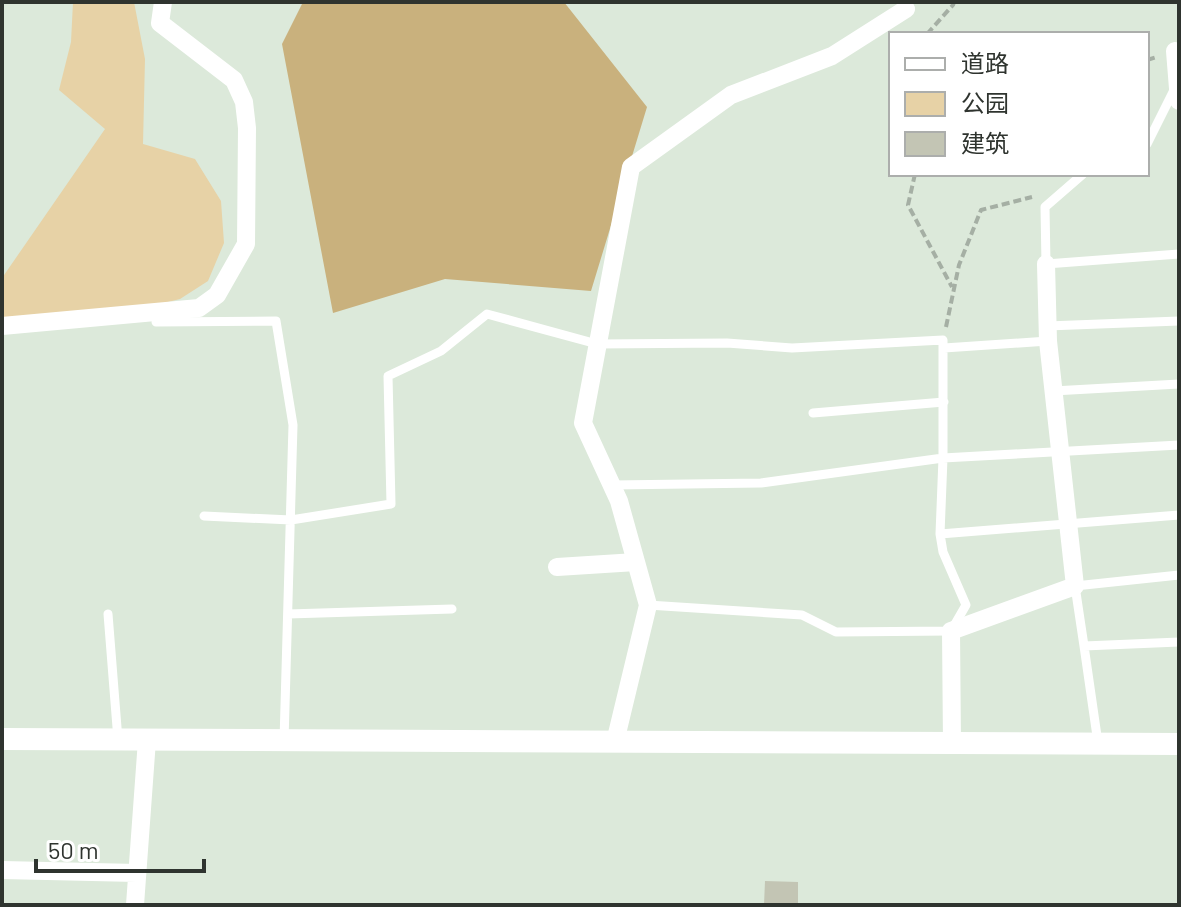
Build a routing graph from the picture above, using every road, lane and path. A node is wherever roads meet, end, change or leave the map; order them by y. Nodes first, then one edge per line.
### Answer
1 (163, 2) edge
2 (954, 2) edge
3 (906, 9) dead end
4 (929, 32) edge
5 (1175, 51) dead end
6 (1178, 92) edge
7 (1149, 141) edge
8 (915, 176) edge
9 (1081, 176) edge
10 (1066, 189) junction
11 (1179, 254) edge
12 (1046, 264) junction
13 (953, 289) junction
14 (1179, 321) edge
15 (156, 322) dead end
16 (2, 326) edge
17 (1048, 333) junction
18 (597, 344) junction
19 (943, 344) junction
20 (1179, 384) edge
21 (1053, 391) junction
22 (944, 402) junction
23 (813, 413) dead end
24 (1179, 445) edge
25 (1060, 451) junction
26 (943, 458) junction
27 (612, 485) junction
28 (1179, 515) edge
29 (204, 516) dead end
30 (291, 520) junction
31 (1068, 524) junction
32 (940, 534) junction
33 (636, 562) junction
34 (557, 567) dead end
35 (1179, 575) edge
36 (1075, 586) junction
37 (648, 605) junction
38 (452, 609) dead end
39 (108, 614) dead end
40 (288, 614) junction
41 (951, 631) junction
42 (1179, 642) edge
43 (1084, 646) junction
44 (2, 739) edge
45 (118, 740) junction
46 (147, 740) junction
47 (284, 741) junction
48 (615, 742) junction
49 (952, 744) junction
50 (1099, 744) junction
51 (1179, 744) edge
52 (2, 870) edge
53 (137, 873) junction
54 (135, 905) edge

1 - 16 street
2 - 4 path
3 - 18 street
5 - 6 street
6 - 7 lane
8 - 13 path
9 - 10 lane
10 - 12 lane
10 - 13 path
11 - 12 lane
12 - 17 street
13 - 19 path
14 - 17 lane
15 - 30 lane
17 - 19 lane
17 - 21 street
18 - 19 lane
18 - 27 street
18 - 30 lane
19 - 22 lane
20 - 21 lane
21 - 25 street
22 - 23 lane
22 - 26 lane
24 - 25 lane
25 - 26 lane
25 - 31 street
26 - 27 lane
26 - 32 lane
27 - 33 street
28 - 31 lane
29 - 30 lane
30 - 40 lane
31 - 32 lane
31 - 36 street
32 - 41 lane
33 - 34 street
33 - 37 street
35 - 36 lane
36 - 41 street
36 - 43 lane
37 - 41 lane
37 - 48 street
38 - 40 lane
39 - 45 lane
40 - 47 lane
41 - 49 street
42 - 43 lane
43 - 50 lane
44 - 45 street
45 - 46 street
46 - 47 street
46 - 53 street
47 - 48 street
48 - 49 street
49 - 50 street
50 - 51 street
52 - 53 street
53 - 54 street

